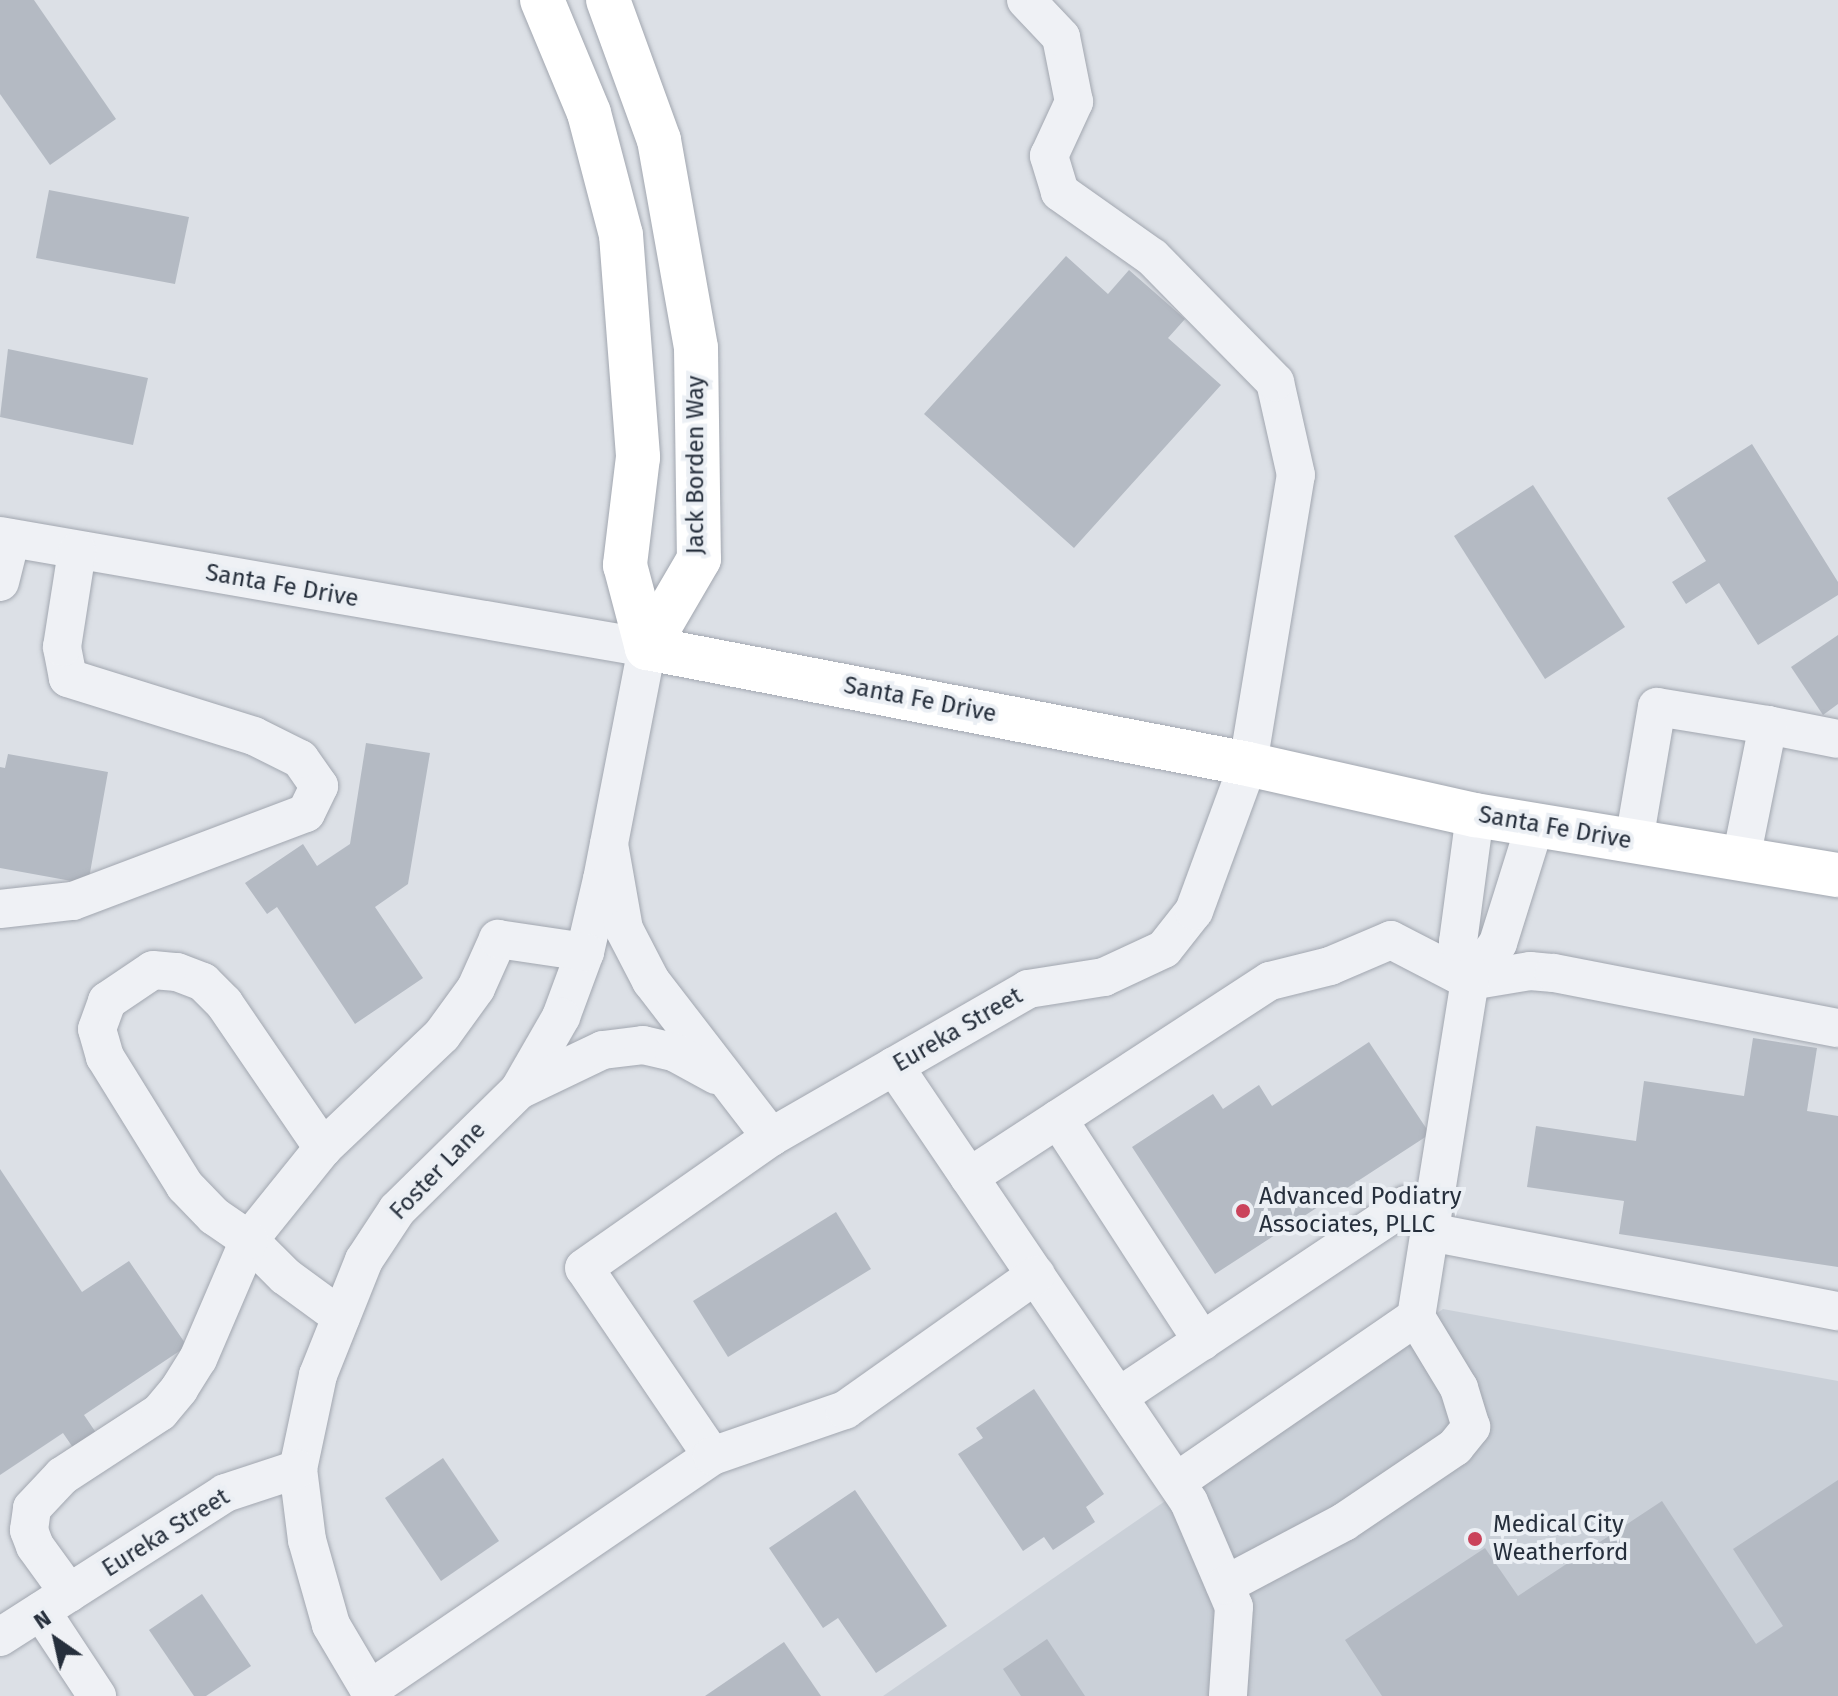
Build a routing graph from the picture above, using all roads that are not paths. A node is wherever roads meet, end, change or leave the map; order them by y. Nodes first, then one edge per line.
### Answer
1 (542, 0) edge
2 (608, 0) edge
3 (1026, 0) edge
4 (6, 537) edge
5 (77, 551) junction
6 (0, 582) edge
7 (647, 648) junction
8 (1768, 725) junction
9 (1838, 739) edge
10 (1248, 764) junction
11 (1475, 815) junction
12 (1535, 825) junction
13 (1634, 841) junction
14 (609, 844) junction
15 (1741, 859) junction
16 (1838, 875) edge
17 (0, 909) edge
18 (585, 952) junction
19 (1470, 981) junction
20 (1838, 1028) edge
21 (894, 1066) junction
22 (728, 1082) junction
23 (519, 1090) junction
24 (1058, 1119) junction
25 (771, 1137) junction
26 (323, 1148) junction
27 (969, 1177) junction
28 (1432, 1220) junction
29 (249, 1240) junction
30 (1036, 1275) junction
31 (1838, 1311) edge
32 (341, 1317) junction
33 (1416, 1317) junction
34 (1202, 1341) junction
35 (1118, 1397) junction
36 (712, 1456) junction
37 (298, 1469) junction
38 (1176, 1482) junction
39 (14, 1528) edge
40 (1225, 1585) junction
41 (55, 1602) junction
42 (0, 1637) edge
43 (371, 1693) edge
44 (97, 1696) edge
45 (1228, 1696) edge

1 - 7 main road
2 - 7 main road, Jack Borden Way
3 - 10 street, Eureka Street
4 - 5 street, Santa Fe Drive
4 - 6 street
5 - 7 street, Santa Fe Drive
5 - 17 street
7 - 10 main road, Santa Fe Drive
7 - 14 street, Foster Lane
8 - 9 street
8 - 13 street
8 - 15 street
10 - 11 main road, Santa Fe Drive
10 - 21 street, Eureka Street
11 - 12 main road, Santa Fe Drive
11 - 19 street
12 - 13 main road, Santa Fe Drive
12 - 19 street
13 - 15 main road, Santa Fe Drive
14 - 18 street, Foster Lane
14 - 22 street
15 - 16 main road, Santa Fe Drive
18 - 23 street, Foster Lane
18 - 26 street
19 - 20 street
19 - 24 street
19 - 28 street
21 - 25 street, Eureka Street
21 - 27 street
22 - 23 street
22 - 25 street
23 - 32 street, Foster Lane
24 - 27 street
24 - 34 street
25 - 36 street, Eureka Street
26 - 29 street
26 - 29 street
27 - 30 street
28 - 31 street
28 - 33 street
28 - 34 street
29 - 32 street
29 - 39 street
30 - 35 street
30 - 36 street
32 - 37 street, Foster Lane
33 - 38 street
33 - 40 street
34 - 35 street
35 - 38 street
36 - 43 street
37 - 41 street, Eureka Street
37 - 43 street, Foster Lane
38 - 40 street
39 - 41 street
40 - 45 street
41 - 42 street, Eureka Street
41 - 44 street

